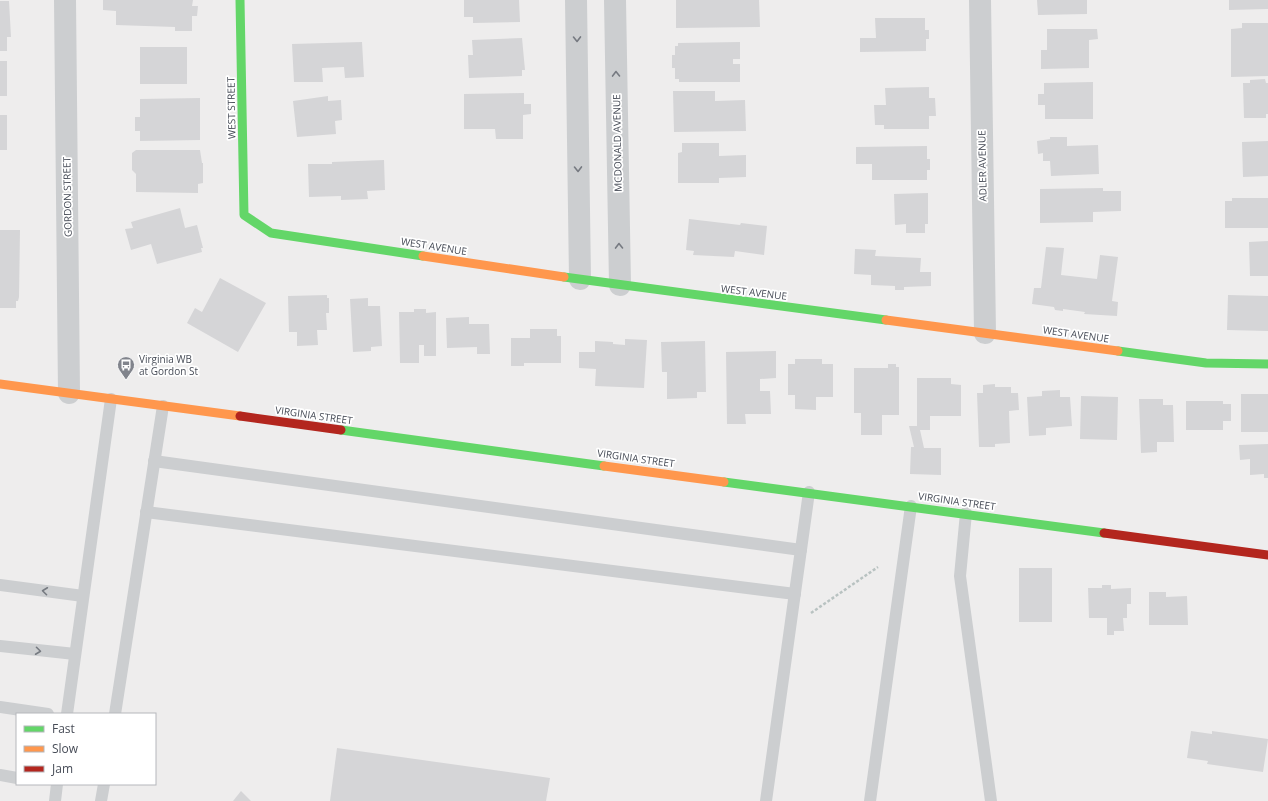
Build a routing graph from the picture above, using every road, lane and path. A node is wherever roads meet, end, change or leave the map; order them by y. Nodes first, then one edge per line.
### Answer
1 (65, 0) edge
2 (240, 0) edge
3 (576, 0) edge
4 (615, 0) edge
5 (980, 0) edge
6 (244, 216) joint
7 (580, 280) junction
8 (620, 285) junction
9 (985, 333) junction
10 (1268, 364) edge
11 (0, 384) edge
12 (69, 393) junction
13 (111, 399) junction
14 (163, 406) junction
15 (154, 461) junction
16 (809, 492) junction
17 (911, 506) junction
18 (146, 512) junction
19 (966, 513) junction
20 (801, 550) junction
21 (1268, 555) edge
22 (878, 567) dead end
23 (0, 585) edge
24 (795, 594) junction
25 (83, 596) junction
26 (807, 617) dead end
27 (0, 646) edge
28 (75, 654) junction
29 (0, 707) edge
30 (41, 713) edge
31 (67, 713) edge
32 (115, 713) edge
33 (0, 775) edge
34 (16, 778) edge
35 (57, 785) edge
36 (104, 785) edge
37 (55, 801) edge
38 (101, 801) edge
39 (766, 801) edge
40 (870, 801) edge
41 (991, 801) edge

1 - 12 street, GORDON STREET
2 - 6 street, WEST STREET
3 -> 7 street
8 -> 4 street, MCDONALD AVENUE
5 - 9 street, ADLER AVENUE
6 - 7 street, WEST AVENUE
7 - 8 street, WEST AVENUE
8 - 9 street, WEST AVENUE
9 - 10 street, WEST AVENUE
11 - 12 street, VIRGINIA STREET
12 - 13 street, VIRGINIA STREET
13 - 14 street, VIRGINIA STREET
13 - 25 lane
14 - 15 lane
14 - 16 street, VIRGINIA STREET
15 - 18 lane
15 - 20 lane
16 - 17 street, VIRGINIA STREET
16 - 20 lane
17 - 19 street, VIRGINIA STREET
17 - 40 lane
18 - 24 lane
18 - 32 lane
19 - 21 street, VIRGINIA STREET
19 - 41 lane
20 - 24 lane
22 - 26 path
25 -> 23 lane
24 - 39 lane
25 - 28 lane
27 -> 28 lane
28 - 31 lane
29 - 30 lane
33 - 34 lane
35 - 37 lane
36 - 38 lane

